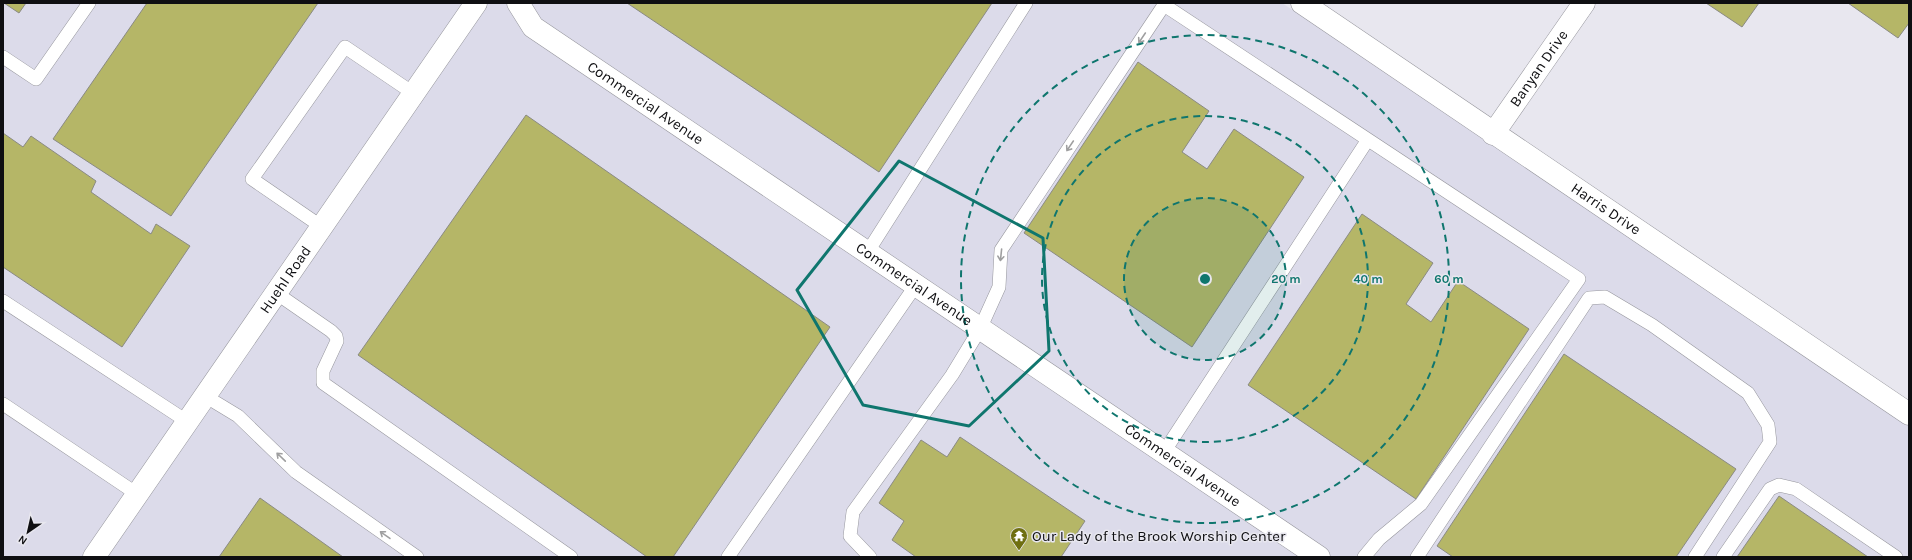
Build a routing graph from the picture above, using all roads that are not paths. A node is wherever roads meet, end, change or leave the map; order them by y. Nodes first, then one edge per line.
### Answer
1 (88, 3) edge
2 (476, 3) edge
3 (518, 3) edge
4 (1026, 3) edge
5 (1302, 3) edge
6 (1584, 3) edge
7 (3, 56) edge
8 (412, 93) junction
9 (1493, 134) junction
10 (1367, 141) junction
11 (322, 227) junction
12 (867, 253) junction
13 (916, 285) junction
14 (276, 293) junction
15 (3, 301) edge
16 (980, 329) junction
17 (205, 396) junction
18 (3, 404) edge
19 (1909, 414) edge
20 (188, 422) junction
21 (1164, 452) junction
22 (137, 494) junction
23 (94, 557) edge
24 (417, 557) edge
25 (571, 557) edge
26 (728, 557) edge
27 (870, 557) edge
28 (1319, 557) edge
29 (1364, 557) edge
30 (1417, 557) edge
31 (1695, 557) edge
32 (1723, 557) edge
33 (1896, 557) edge

1 - 7 lane
2 - 8 street, Huehl Road
3 - 12 street, Commercial Avenue
4 - 12 lane
5 - 9 street, Harris Drive
6 - 9 street, Banyan Drive
8 - 11 street, Huehl Road
8 - 11 lane
9 - 19 street, Harris Drive
10 -> 16 lane
10 - 21 lane
10 - 29 lane
11 - 14 street, Huehl Road
12 - 13 street, Commercial Avenue
13 - 16 street, Commercial Avenue
13 - 26 lane
14 - 17 street, Huehl Road
14 - 25 lane
15 - 20 lane
16 - 21 street, Commercial Avenue
16 - 27 lane
17 - 20 street, Huehl Road
24 -> 17 lane
18 - 22 lane
20 - 22 street, Huehl Road
21 - 28 street, Commercial Avenue
22 - 23 street, Huehl Road
30 - 31 lane
32 - 33 lane

